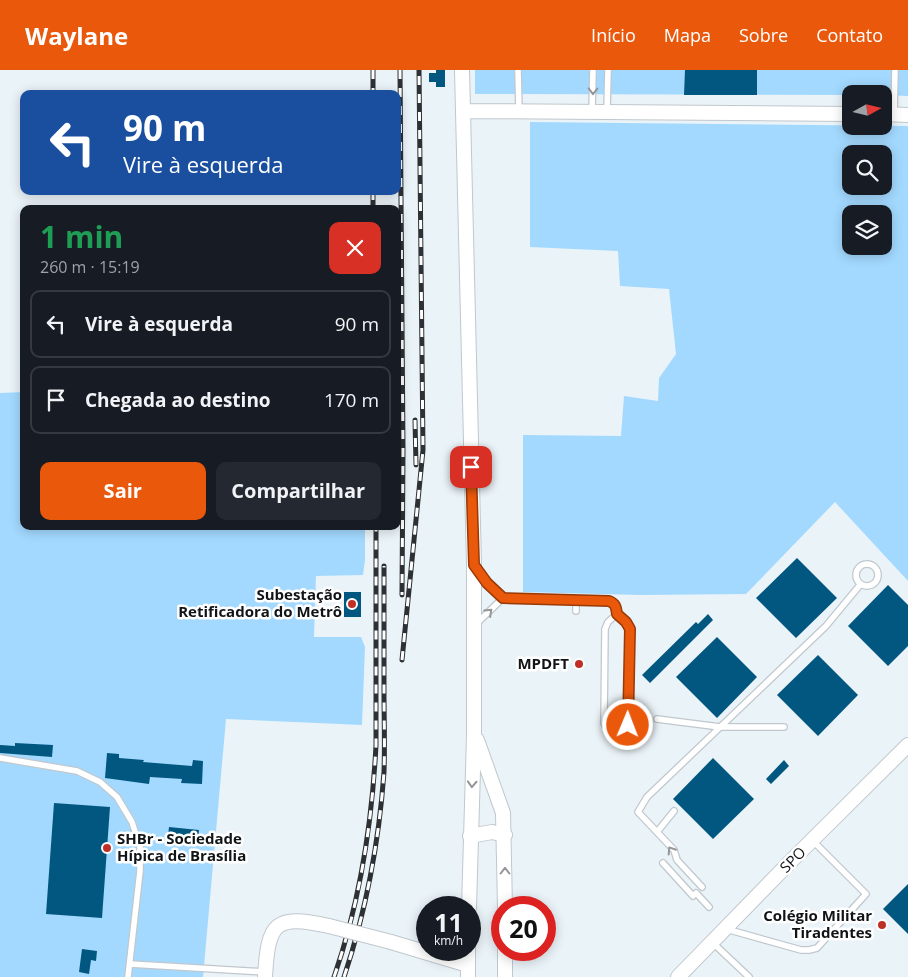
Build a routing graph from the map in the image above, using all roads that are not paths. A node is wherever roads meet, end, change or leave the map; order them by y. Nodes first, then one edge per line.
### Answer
1 (462, 70) edge
2 (518, 70) edge
3 (593, 70) edge
4 (608, 70) edge
5 (895, 70) edge
6 (464, 111) junction
7 (519, 111) junction
8 (592, 111) junction
9 (607, 111) junction
10 (842, 114) edge
11 (895, 114) edge
12 (474, 565) junction
13 (860, 585) junction
14 (503, 598) junction
15 (576, 600) junction
16 (576, 611) dead end
17 (617, 614) junction
18 (474, 626) junction
19 (657, 719) dead end
20 (720, 726) junction
21 (784, 727) dead end
22 (474, 735) junction
23 (908, 745) edge
24 (0, 758) edge
25 (674, 811) dead end
26 (657, 832) junction
27 (505, 835) junction
28 (470, 836) junction
29 (812, 840) junction
30 (663, 862) dead end
31 (702, 887) dead end
32 (469, 896) edge
33 (505, 896) edge
34 (709, 907) dead end
35 (726, 929) junction
36 (713, 943) junction
37 (505, 961) edge
38 (130, 964) junction
39 (468, 971) edge
40 (266, 974) edge
41 (128, 977) edge
42 (505, 977) edge
43 (678, 977) edge
44 (749, 977) edge

1 - 6 street
2 - 7 lane
3 -> 8 lane
4 - 9 lane
5 - 11 lane
6 - 7 street
6 - 12 street
7 - 8 street
8 - 9 street
9 - 10 street
12 - 14 lane
12 - 18 street
13 - 13 lane
13 - 20 lane
14 - 15 lane
18 -> 14 lane
15 - 16 lane
15 - 17 lane
17 - 17 lane
18 - 22 street
19 - 20 lane
20 - 21 lane
20 - 26 lane
22 - 27 street
22 -> 28 street
23 - 29 street, SPO
24 - 38 lane
25 - 26 lane
31 -> 26 lane
27 - 28 street
33 -> 27 street
28 - 32 street
29 - 35 street, SPO
29 - 35 lane
30 - 34 lane
35 - 36 street, SPO
36 - 43 street, SPO
36 - 44 lane
37 - 42 street
38 - 40 lane
38 - 41 lane
39 - 40 street, bridge

